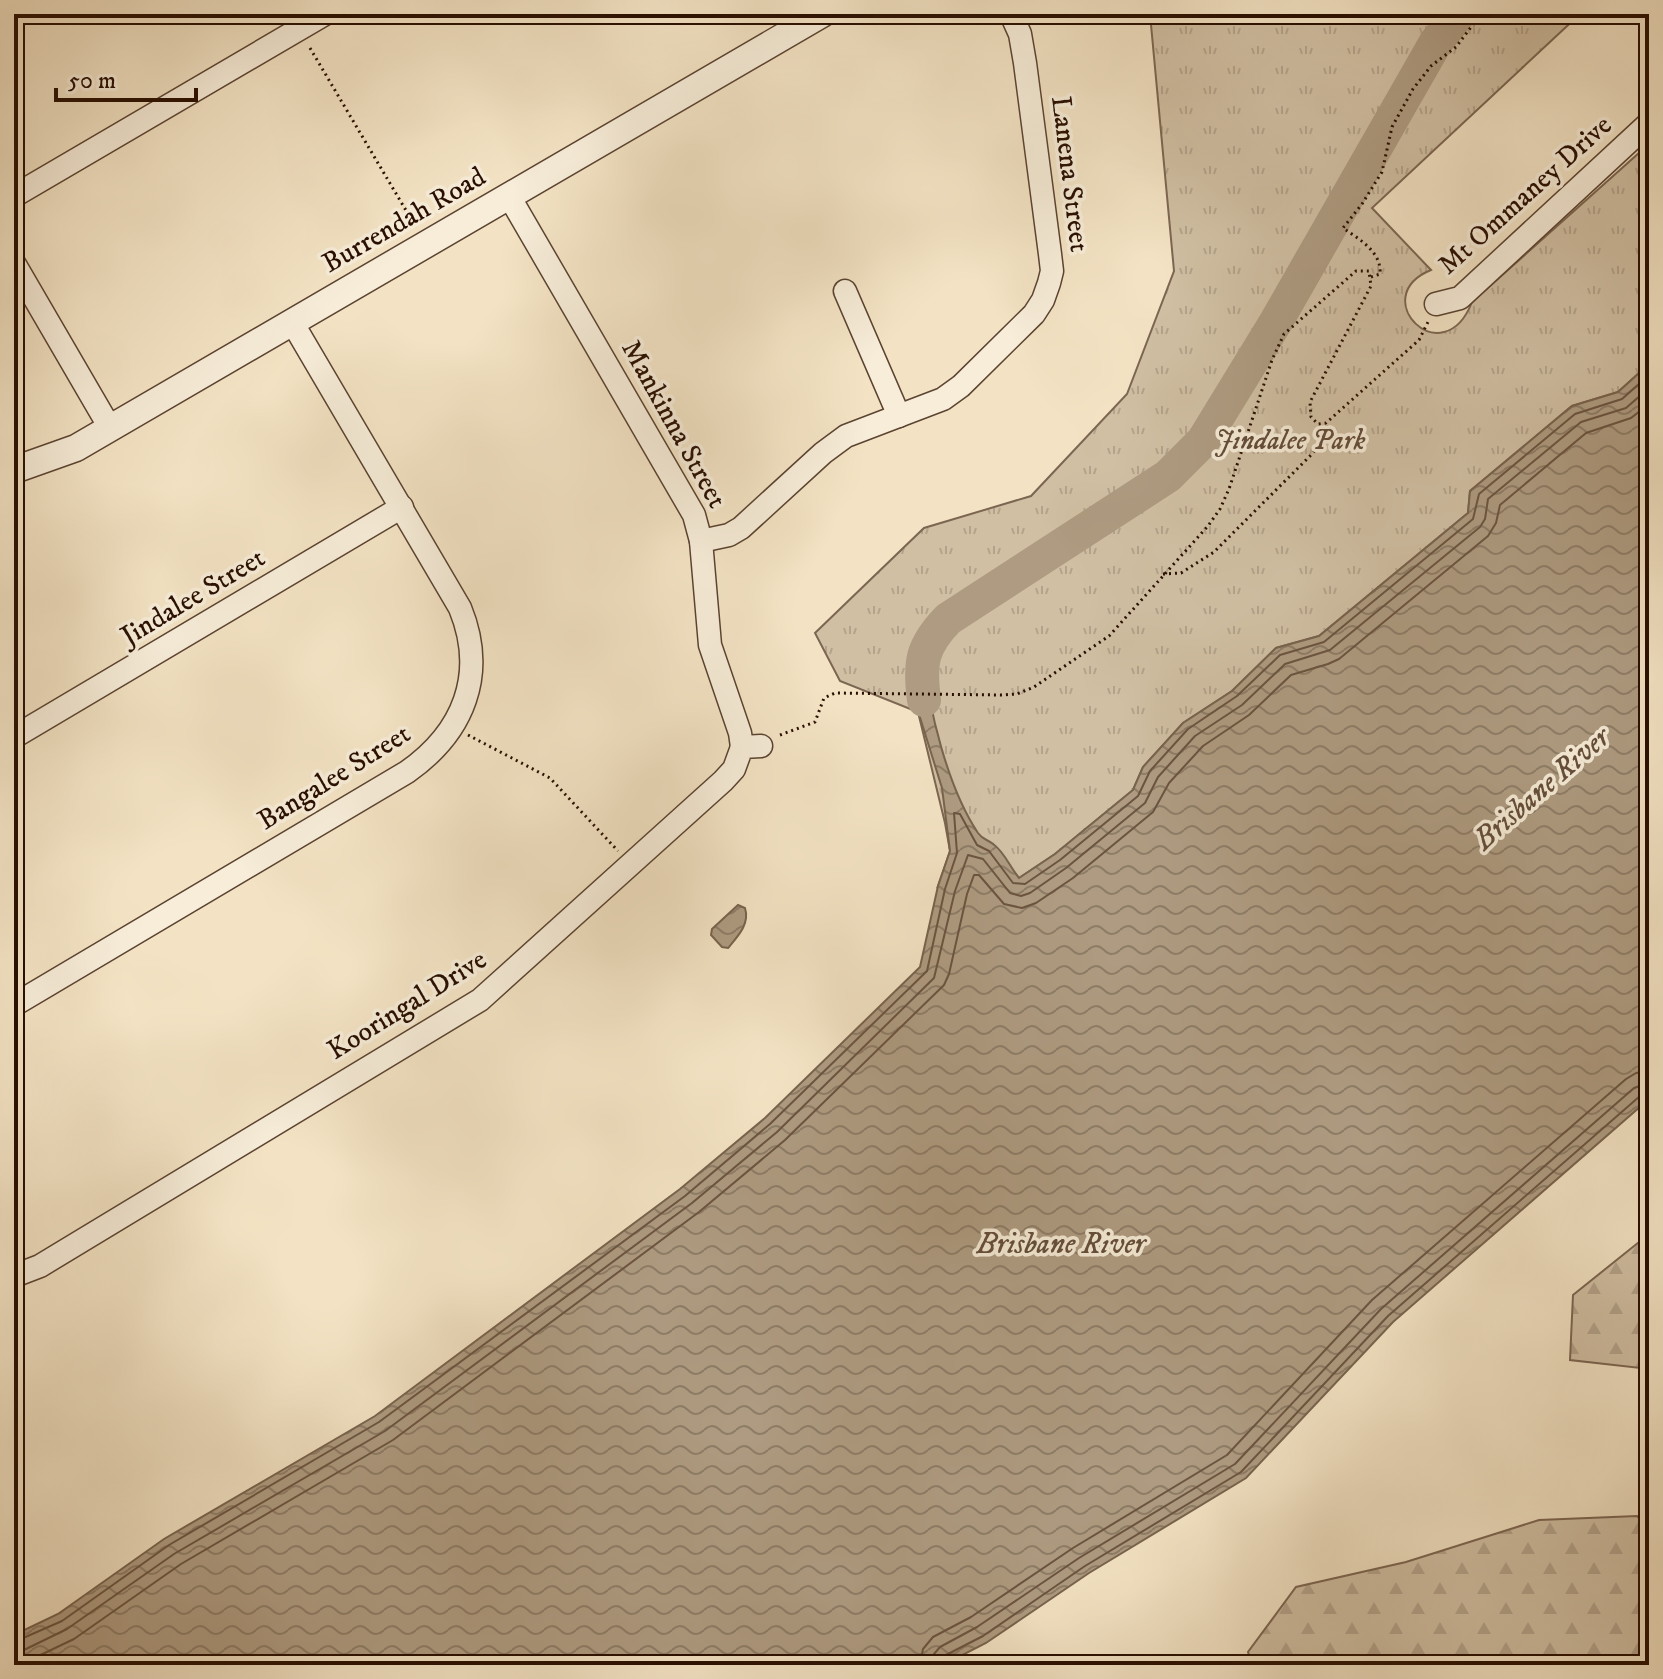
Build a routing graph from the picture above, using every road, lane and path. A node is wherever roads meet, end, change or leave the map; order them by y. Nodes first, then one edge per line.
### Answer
1 (325, 14) edge
2 (822, 14) edge
3 (1011, 14) edge
4 (1481, 14) edge
5 (312, 53) dead end
6 (1649, 123) edge
7 (14, 196) edge
8 (509, 196) junction
9 (426, 245) junction
10 (14, 263) edge
11 (1371, 277) junction
12 (845, 291) dead end
13 (1436, 304) joint
14 (292, 322) junction
15 (899, 416) junction
16 (1326, 423) junction
17 (110, 428) junction
18 (76, 448) junction
19 (14, 470) edge
20 (14, 489) edge
21 (402, 507) junction
22 (701, 541) junction
23 (1163, 574) junction
24 (453, 727) junction
25 (14, 737) edge
26 (751, 746) junction
27 (630, 867) junction
28 (14, 1005) edge
29 (40, 1266) junction
30 (14, 1276) edge
31 (14, 1284) edge

1 - 7 street
2 - 8 street, Burrendah Road
3 - 15 street, Lanena Street
4 - 11 path
5 - 9 path
6 - 13 street, Mt Ommaney Drive
8 - 9 street, Burrendah Road
8 - 22 street, Mankinna Street
9 - 14 street, Burrendah Road
10 - 17 street
11 - 16 path
11 - 23 path
12 - 15 street
13 - 16 path
14 - 17 street, Burrendah Road
14 - 21 street, Bangalee Street
15 - 22 street, Lanena Street
16 - 23 path
17 - 18 street, Burrendah Road
18 - 19 street, Burrendah Road
18 - 20 street
21 - 24 street, Bangalee Street
21 - 25 street, Jindalee Street
22 - 26 street, Mankinna Street
23 - 26 path
24 - 27 path
24 - 28 street, Bangalee Street
26 - 27 street, Kooringal Drive
27 - 29 street, Kooringal Drive
29 - 30 street, Kooringal Drive
29 - 31 street, Kooringal Drive

